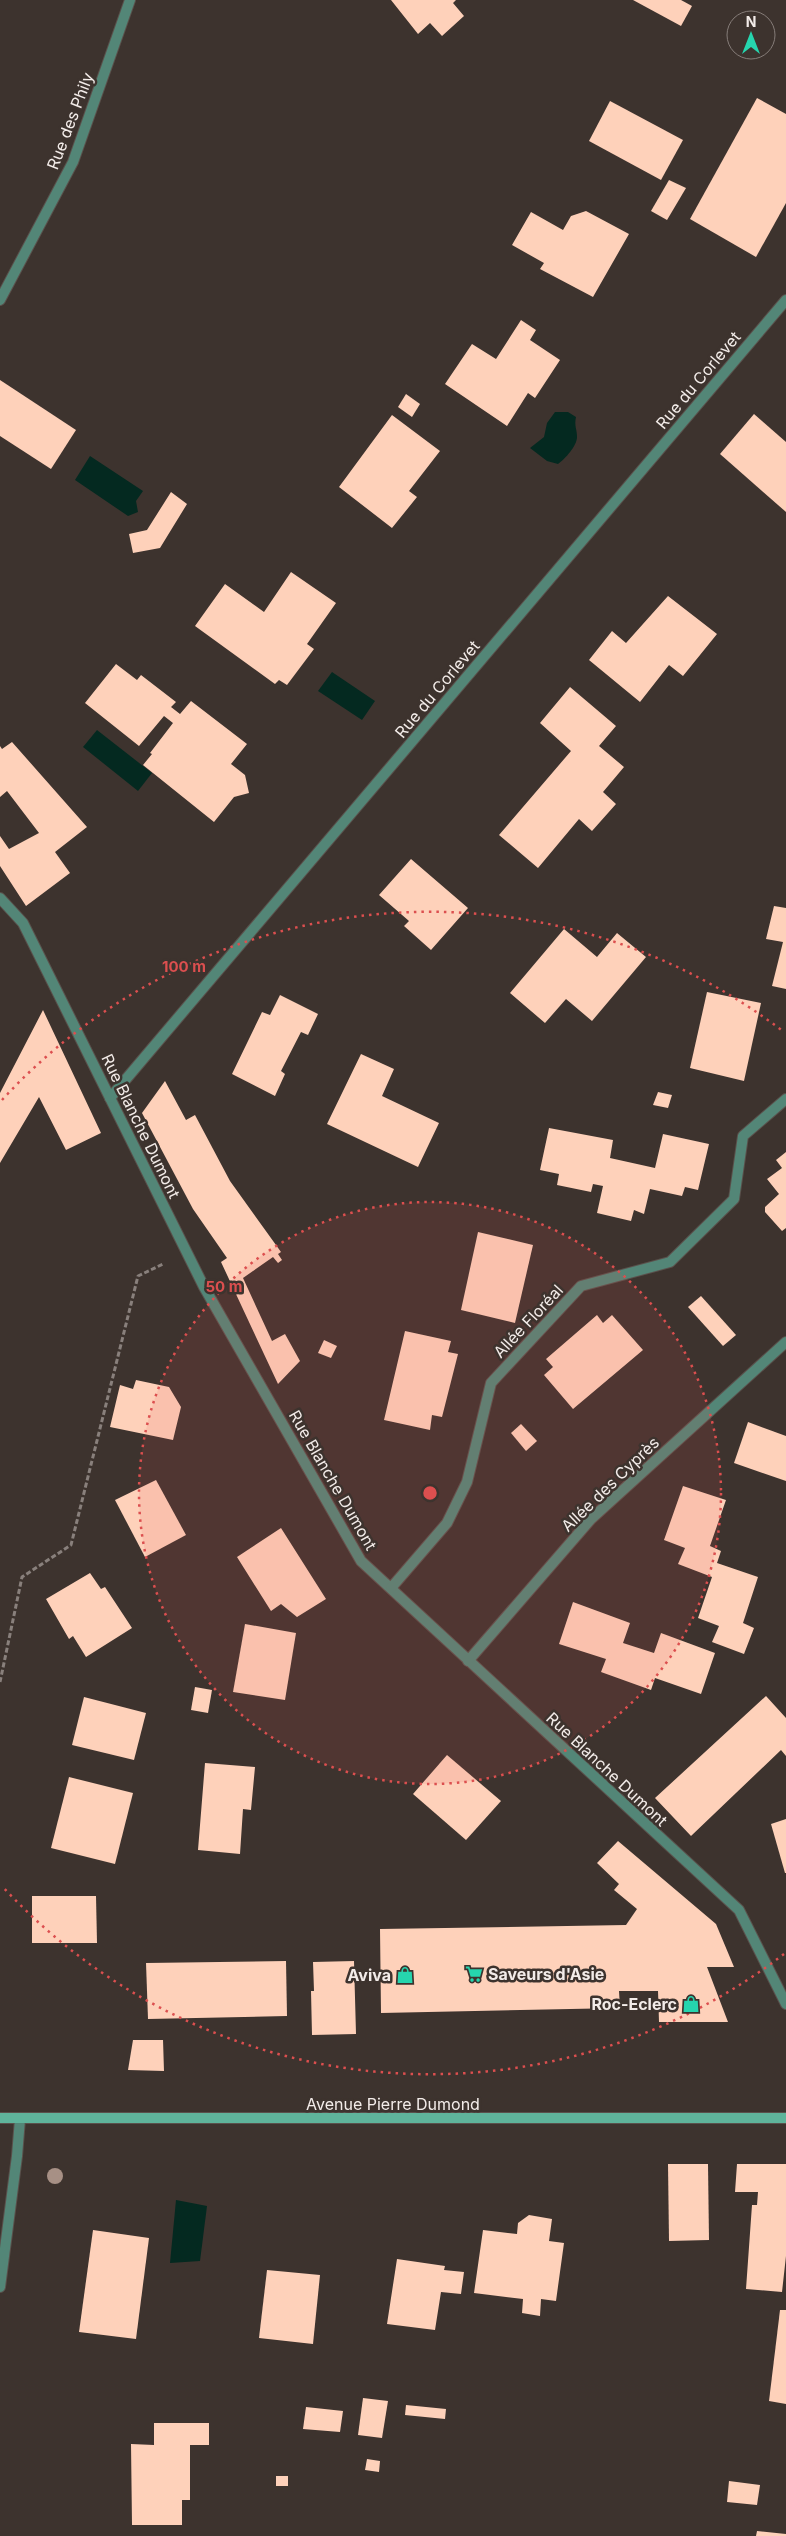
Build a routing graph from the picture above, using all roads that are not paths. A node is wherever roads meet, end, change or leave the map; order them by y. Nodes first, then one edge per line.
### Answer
1 (130, 0) edge
2 (0, 300) edge
3 (786, 300) edge
4 (0, 898) edge
5 (110, 1098) junction
6 (786, 1099) edge
7 (786, 1342) edge
8 (391, 1588) junction
9 (468, 1661) junction
10 (786, 2004) edge
11 (0, 2118) edge
12 (20, 2118) junction
13 (786, 2118) edge
14 (0, 2287) edge

1 - 2 street, Rue des Phily
3 - 5 street, Rue du Corlevet
4 - 5 street, Rue Blanche Dumont
5 - 8 street, Rue Blanche Dumont
6 - 8 street, Allée Floréal
7 - 9 street, Allée des Cyprès
8 - 9 street, Rue Blanche Dumont
9 - 10 street, Rue Blanche Dumont
11 - 12 main road, Avenue Pierre Dumond
12 - 13 main road, Avenue Pierre Dumond
12 - 14 street

